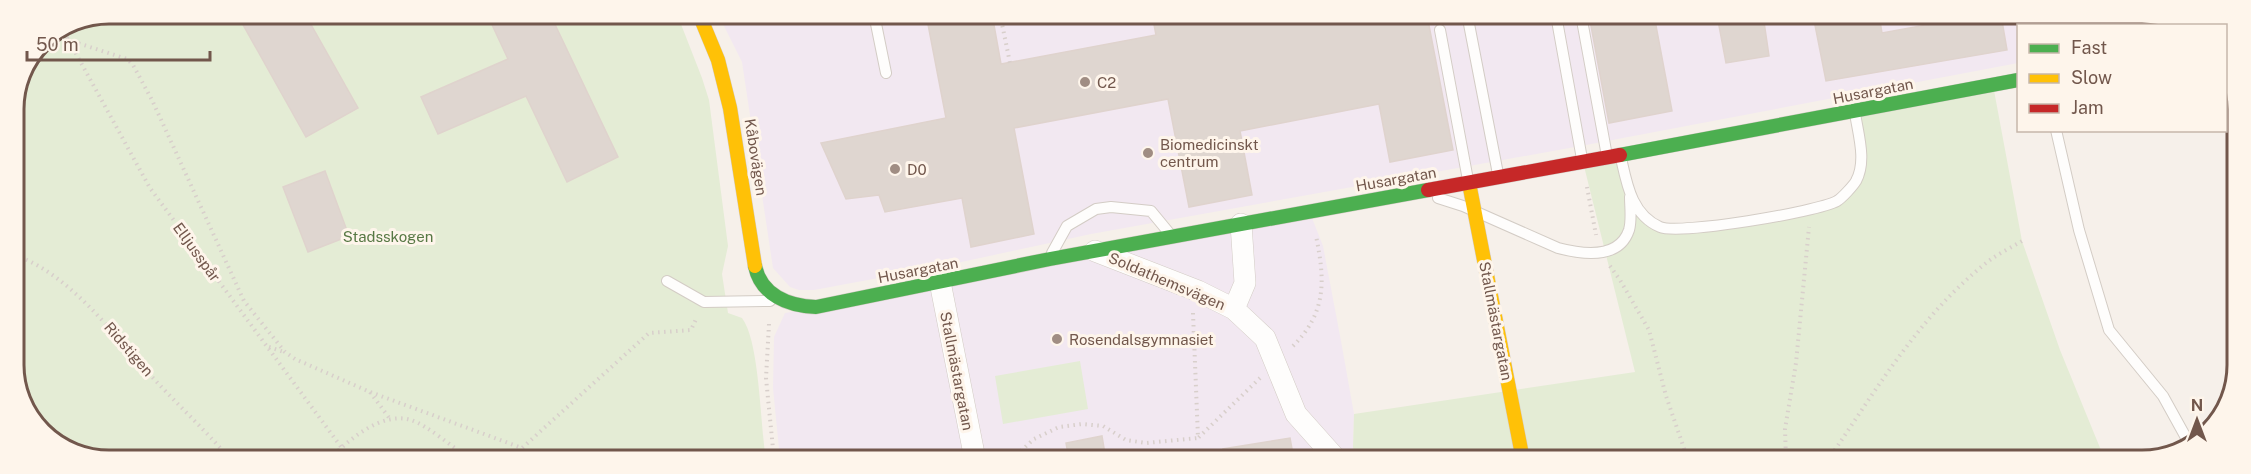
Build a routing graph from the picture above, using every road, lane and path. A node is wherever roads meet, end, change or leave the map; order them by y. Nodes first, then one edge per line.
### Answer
1 (703, 24) edge
2 (876, 24) edge
3 (1002, 24) edge
4 (1469, 24) dead end
5 (1558, 24) edge
6 (1583, 24) edge
7 (1440, 30) dead end
8 (66, 36) edge
9 (62, 38) edge
10 (67, 39) junction
11 (1010, 63) dead end
12 (886, 73) dead end
13 (2017, 80) edge
14 (1854, 111) junction
15 (2056, 132) edge
16 (1614, 156) junction
17 (1583, 162) junction
18 (1498, 178) junction
19 (1469, 183) junction
20 (1419, 192) junction
21 (1629, 193) junction
22 (1808, 208) junction
23 (1474, 211) junction
24 (1241, 224) junction
25 (1172, 236) junction
26 (2022, 241) dead end
27 (1094, 251) junction
28 (1600, 253) junction
29 (1050, 259) junction
30 (24, 260) edge
31 (667, 281) dead end
32 (940, 282) junction
33 (780, 301) junction
34 (704, 302) junction
35 (1234, 309) junction
36 (267, 346) junction
37 (285, 352) junction
38 (370, 392) junction
39 (390, 419) junction
40 (1198, 438) dead end
41 (2186, 438) edge
42 (341, 447) junction
43 (222, 450) edge
44 (338, 450) edge
45 (343, 450) edge
46 (456, 450) edge
47 (773, 450) edge
48 (973, 450) edge
49 (1022, 450) edge
50 (1328, 450) edge
51 (1521, 450) edge
52 (1685, 450) edge
53 (1786, 450) edge
54 (1835, 450) edge

1 - 33 street, Kåbovägen
2 - 12 lane
3 - 11 path
4 - 18 lane
5 - 17 lane
6 - 16 lane
7 - 19 lane
8 - 10 path, Elljusspår
9 - 10 path
10 - 36 path, Elljusspår
10 - 37 path
13 - 14 street, Husargatan
14 - 16 street, Husargatan
14 - 22 lane
15 - 41 lane
16 - 17 street, Husargatan
16 - 21 lane
17 - 18 street, Husargatan
17 - 28 path
18 - 19 street, Husargatan
19 - 20 street, Husargatan
19 - 23 street, Stallmästargatan
20 - 23 lane
20 - 24 street, Husargatan
21 - 22 lane
21 - 28 lane
22 - 53 path
23 - 28 lane
23 - 51 street, Stallmästargatan
24 - 25 street, Husargatan
24 - 35 street
25 - 27 street, Husargatan
25 - 29 lane
26 - 54 path
27 - 29 street, Husargatan
27 - 35 street, Soldathemsvägen
28 - 52 path
29 - 32 street, Husargatan
30 - 43 path, Ridstigen
31 - 34 lane
32 - 33 street, Husargatan
32 - 48 street, Stallmästargatan
33 - 34 lane
33 - 47 path
34 - 38 path
35 - 50 street, Soldathemsvägen
36 - 37 path
36 - 42 path, Elljusspår
37 - 38 path
38 - 39 path
39 - 42 path
39 - 46 path
40 - 49 path
42 - 44 path
42 - 45 path, Elljusspår

